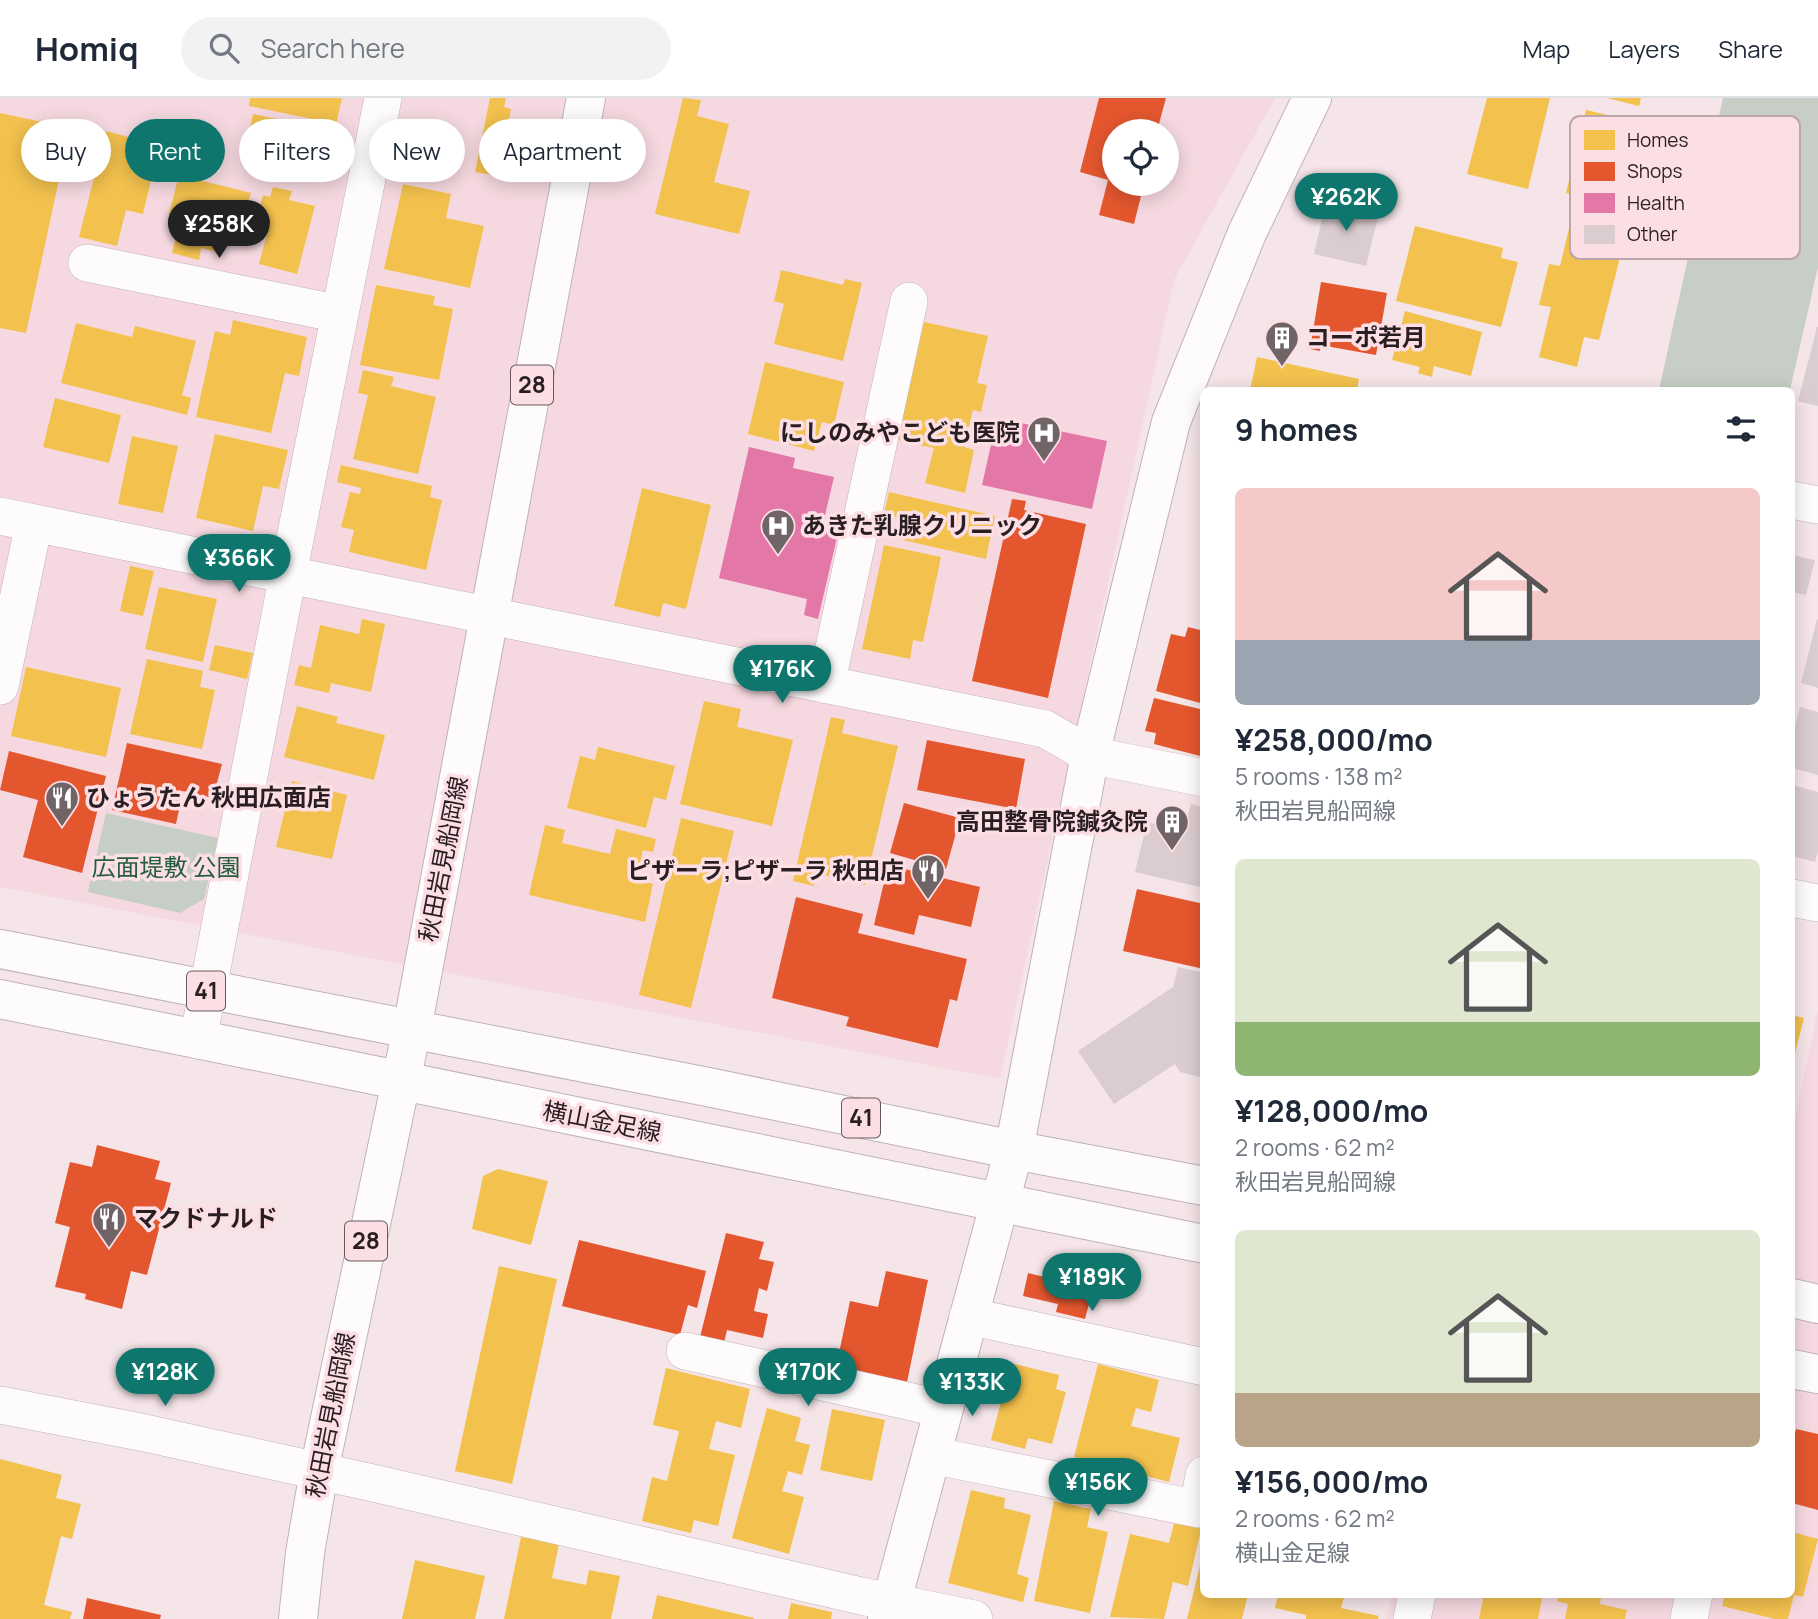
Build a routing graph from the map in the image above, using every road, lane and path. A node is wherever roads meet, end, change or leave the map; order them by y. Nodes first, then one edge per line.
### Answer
1 (383, 98) edge
2 (586, 98) edge
3 (1312, 98) edge
4 (87, 262) dead end
5 (909, 300) dead end
6 (340, 314) junction
7 (1795, 501) edge
8 (1818, 505) edge
9 (17, 519) edge
10 (288, 574) junction
11 (489, 616) junction
12 (826, 685) junction
13 (0, 686) edge
14 (1090, 755) junction
15 (1200, 777) edge
16 (1795, 899) edge
17 (1818, 903) edge
18 (0, 949) edge
19 (207, 991) junction
20 (0, 999) edge
21 (412, 1029) junction
22 (198, 1040) junction
23 (400, 1081) junction
24 (1014, 1150) junction
25 (1200, 1185) edge
26 (1000, 1202) junction
27 (1200, 1243) edge
28 (1795, 1299) edge
29 (1818, 1304) edge
30 (968, 1317) junction
31 (685, 1351) dead end
32 (1200, 1366) edge
33 (1795, 1370) edge
34 (1818, 1374) edge
35 (0, 1405) edge
36 (943, 1409) junction
37 (931, 1455) junction
38 (319, 1471) junction
39 (1200, 1498) edge
40 (1416, 1598) edge
41 (1693, 1598) edge
42 (889, 1611) edge
43 (298, 1619) edge
44 (974, 1619) edge
45 (1412, 1619) edge
46 (1689, 1619) edge

1 - 6 street
2 - 11 main road, 秋田岩見船岡線 / 28
3 - 14 main road
4 - 6 street
5 - 12 street
6 - 10 street
7 - 8 street
9 - 10 street
9 - 13 street
10 - 11 street
10 - 19 street
11 - 12 street
11 - 21 main road, 秋田岩見船岡線 / 28
12 - 14 street
14 - 15 street
14 - 24 main road
16 - 17 street
18 - 19 main road, 41
19 - 21 main road, 41
19 - 22 street
20 - 22 main road, 横山金足線 / 41
21 - 23 main road, 秋田岩見船岡線 / 28
21 - 24 main road, 41
22 - 23 main road, 横山金足線 / 41
23 - 26 main road, 横山金足線 / 41
23 - 38 main road, 秋田岩見船岡線 / 28
24 - 25 main road, 41
24 - 26 main road
26 - 27 main road, 横山金足線 / 41
26 - 30 main road
28 - 29 main road
30 - 32 street
30 - 36 main road
31 - 36 street
33 - 34 main road
35 - 38 street
36 - 37 main road
37 - 39 street
37 - 42 main road
38 - 42 street
38 - 43 main road, 秋田岩見船岡線 / 28
40 - 45 street
41 - 46 street
42 - 44 street

